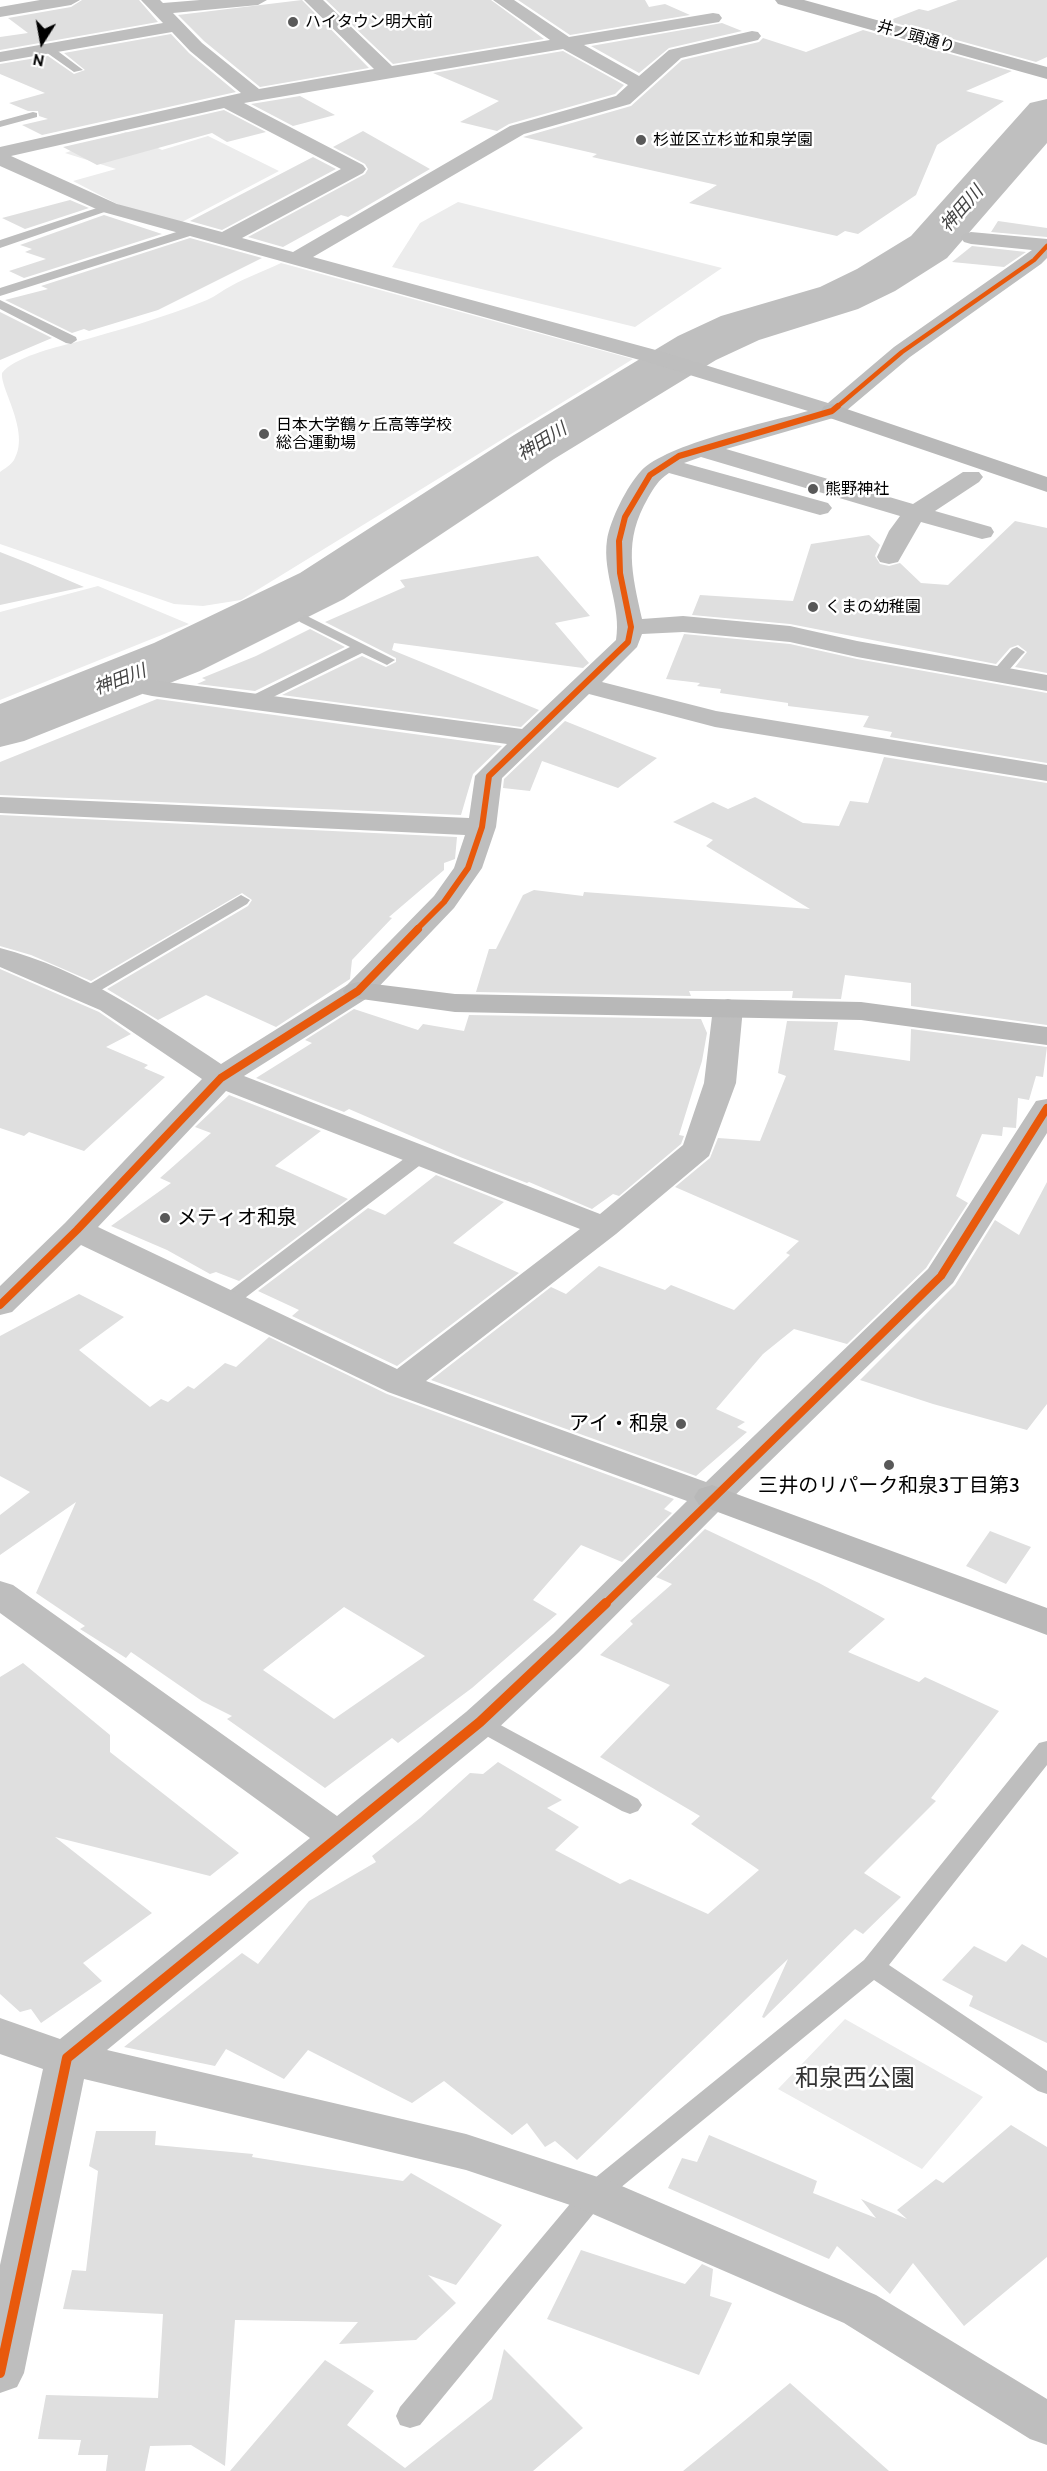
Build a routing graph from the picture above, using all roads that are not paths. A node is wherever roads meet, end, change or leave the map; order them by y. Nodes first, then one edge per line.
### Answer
1 (71, 0) edge
2 (258, 0) edge
3 (313, 0) edge
4 (502, 0) edge
5 (784, 0) edge
6 (155, 5) edge
7 (0, 12) edge
8 (713, 18) dead end
9 (177, 26) junction
10 (752, 36) dead end
11 (565, 42) junction
12 (47, 48) junction
13 (0, 57) edge
14 (78, 70) dead end
15 (387, 72) junction
16 (1047, 73) edge
17 (641, 85) junction
18 (255, 95) junction
19 (226, 100) junction
20 (33, 115) dead end
21 (0, 124) edge
22 (0, 153) edge
23 (0, 159) edge
24 (110, 208) junction
25 (189, 232) junction
26 (971, 238) dead end
27 (223, 240) junction
28 (0, 244) edge
29 (1046, 249) edge
30 (295, 260) junction
31 (0, 292) edge
32 (0, 304) edge
33 (71, 340) dead end
34 (832, 411) junction
35 (703, 450) junction
36 (752, 464) junction
37 (665, 465) junction
38 (971, 477) dead end
39 (737, 485) junction
40 (1047, 485) edge
41 (908, 522) junction
42 (982, 532) dead end
43 (889, 557) dead end
44 (305, 619) dead end
45 (631, 627) junction
46 (361, 648) junction
47 (1017, 652) dead end
48 (387, 660) dead end
49 (998, 674) junction
50 (1047, 683) edge
51 (584, 686) junction
52 (152, 688) dead end
53 (253, 701) junction
54 (526, 738) junction
55 (1047, 773) edge
56 (0, 805) edge
57 (482, 827) junction
58 (241, 900) dead end
59 (0, 957) edge
60 (85, 992) junction
61 (358, 992) junction
62 (728, 1008) junction
63 (1047, 1036) edge
64 (221, 1078) junction
65 (1047, 1108) edge
66 (420, 1156) junction
67 (604, 1227) junction
68 (77, 1230) junction
69 (226, 1303) junction
70 (0, 1305) edge
71 (400, 1384) junction
72 (712, 1497) junction
73 (0, 1594) edge
74 (1047, 1622) edge
75 (480, 1722) junction
76 (1047, 1749) edge
77 (630, 1805) dead end
78 (339, 1838) junction
79 (873, 1967) junction
80 (0, 2035) edge
81 (67, 2058) junction
82 (1047, 2084) edge
83 (594, 2194) junction
84 (0, 2373) edge
85 (410, 2416) dead end
86 (1047, 2424) edge

1 - 7 street
2 - 6 street
3 - 15 street
4 - 11 street
5 - 16 street, 井ノ頭通り
6 - 9 street
8 - 11 street
9 - 12 street
9 - 18 street
10 - 17 street
11 - 15 street
11 - 17 street
12 - 13 street
12 - 14 lane
15 - 18 street
17 - 30 street
18 - 19 street
19 - 22 street
19 - 27 street
20 - 21 lane
23 - 24 street
24 - 25 street
24 - 28 lane
25 - 27 street
25 - 31 lane
26 - 29 street
27 - 30 street
29 - 34 street
30 - 34 street
32 - 33 lane
34 - 35 street
34 - 40 street
35 - 36 street
35 - 37 street
36 - 39 street
36 - 41 street
37 - 39 street
37 - 45 street
38 - 41 street
39 - 41 street
41 - 42 street
41 - 43 street
44 - 46 lane
45 - 49 street
45 - 51 street
46 - 48 lane
46 - 53 lane
47 - 49 lane
49 - 50 street
51 - 54 street
51 - 55 street
52 - 53 street
53 - 54 street
54 - 57 street
56 - 57 street
57 - 61 street
58 - 60 lane
59 - 60 street
60 - 64 street
61 - 62 street
61 - 64 street
62 - 63 street
62 - 67 street
64 - 66 street
64 - 68 street
65 - 72 street
66 - 67 street
66 - 69 lane
67 - 71 street
68 - 69 street
68 - 70 street
69 - 71 street
71 - 72 street
72 - 74 street
72 - 75 street
73 - 78 street
75 - 77 lane
75 - 78 street
76 - 79 lane
78 - 81 street
79 - 82 lane
79 - 83 lane
80 - 81 street
81 - 83 street
81 - 84 street
83 - 85 lane
83 - 86 street

